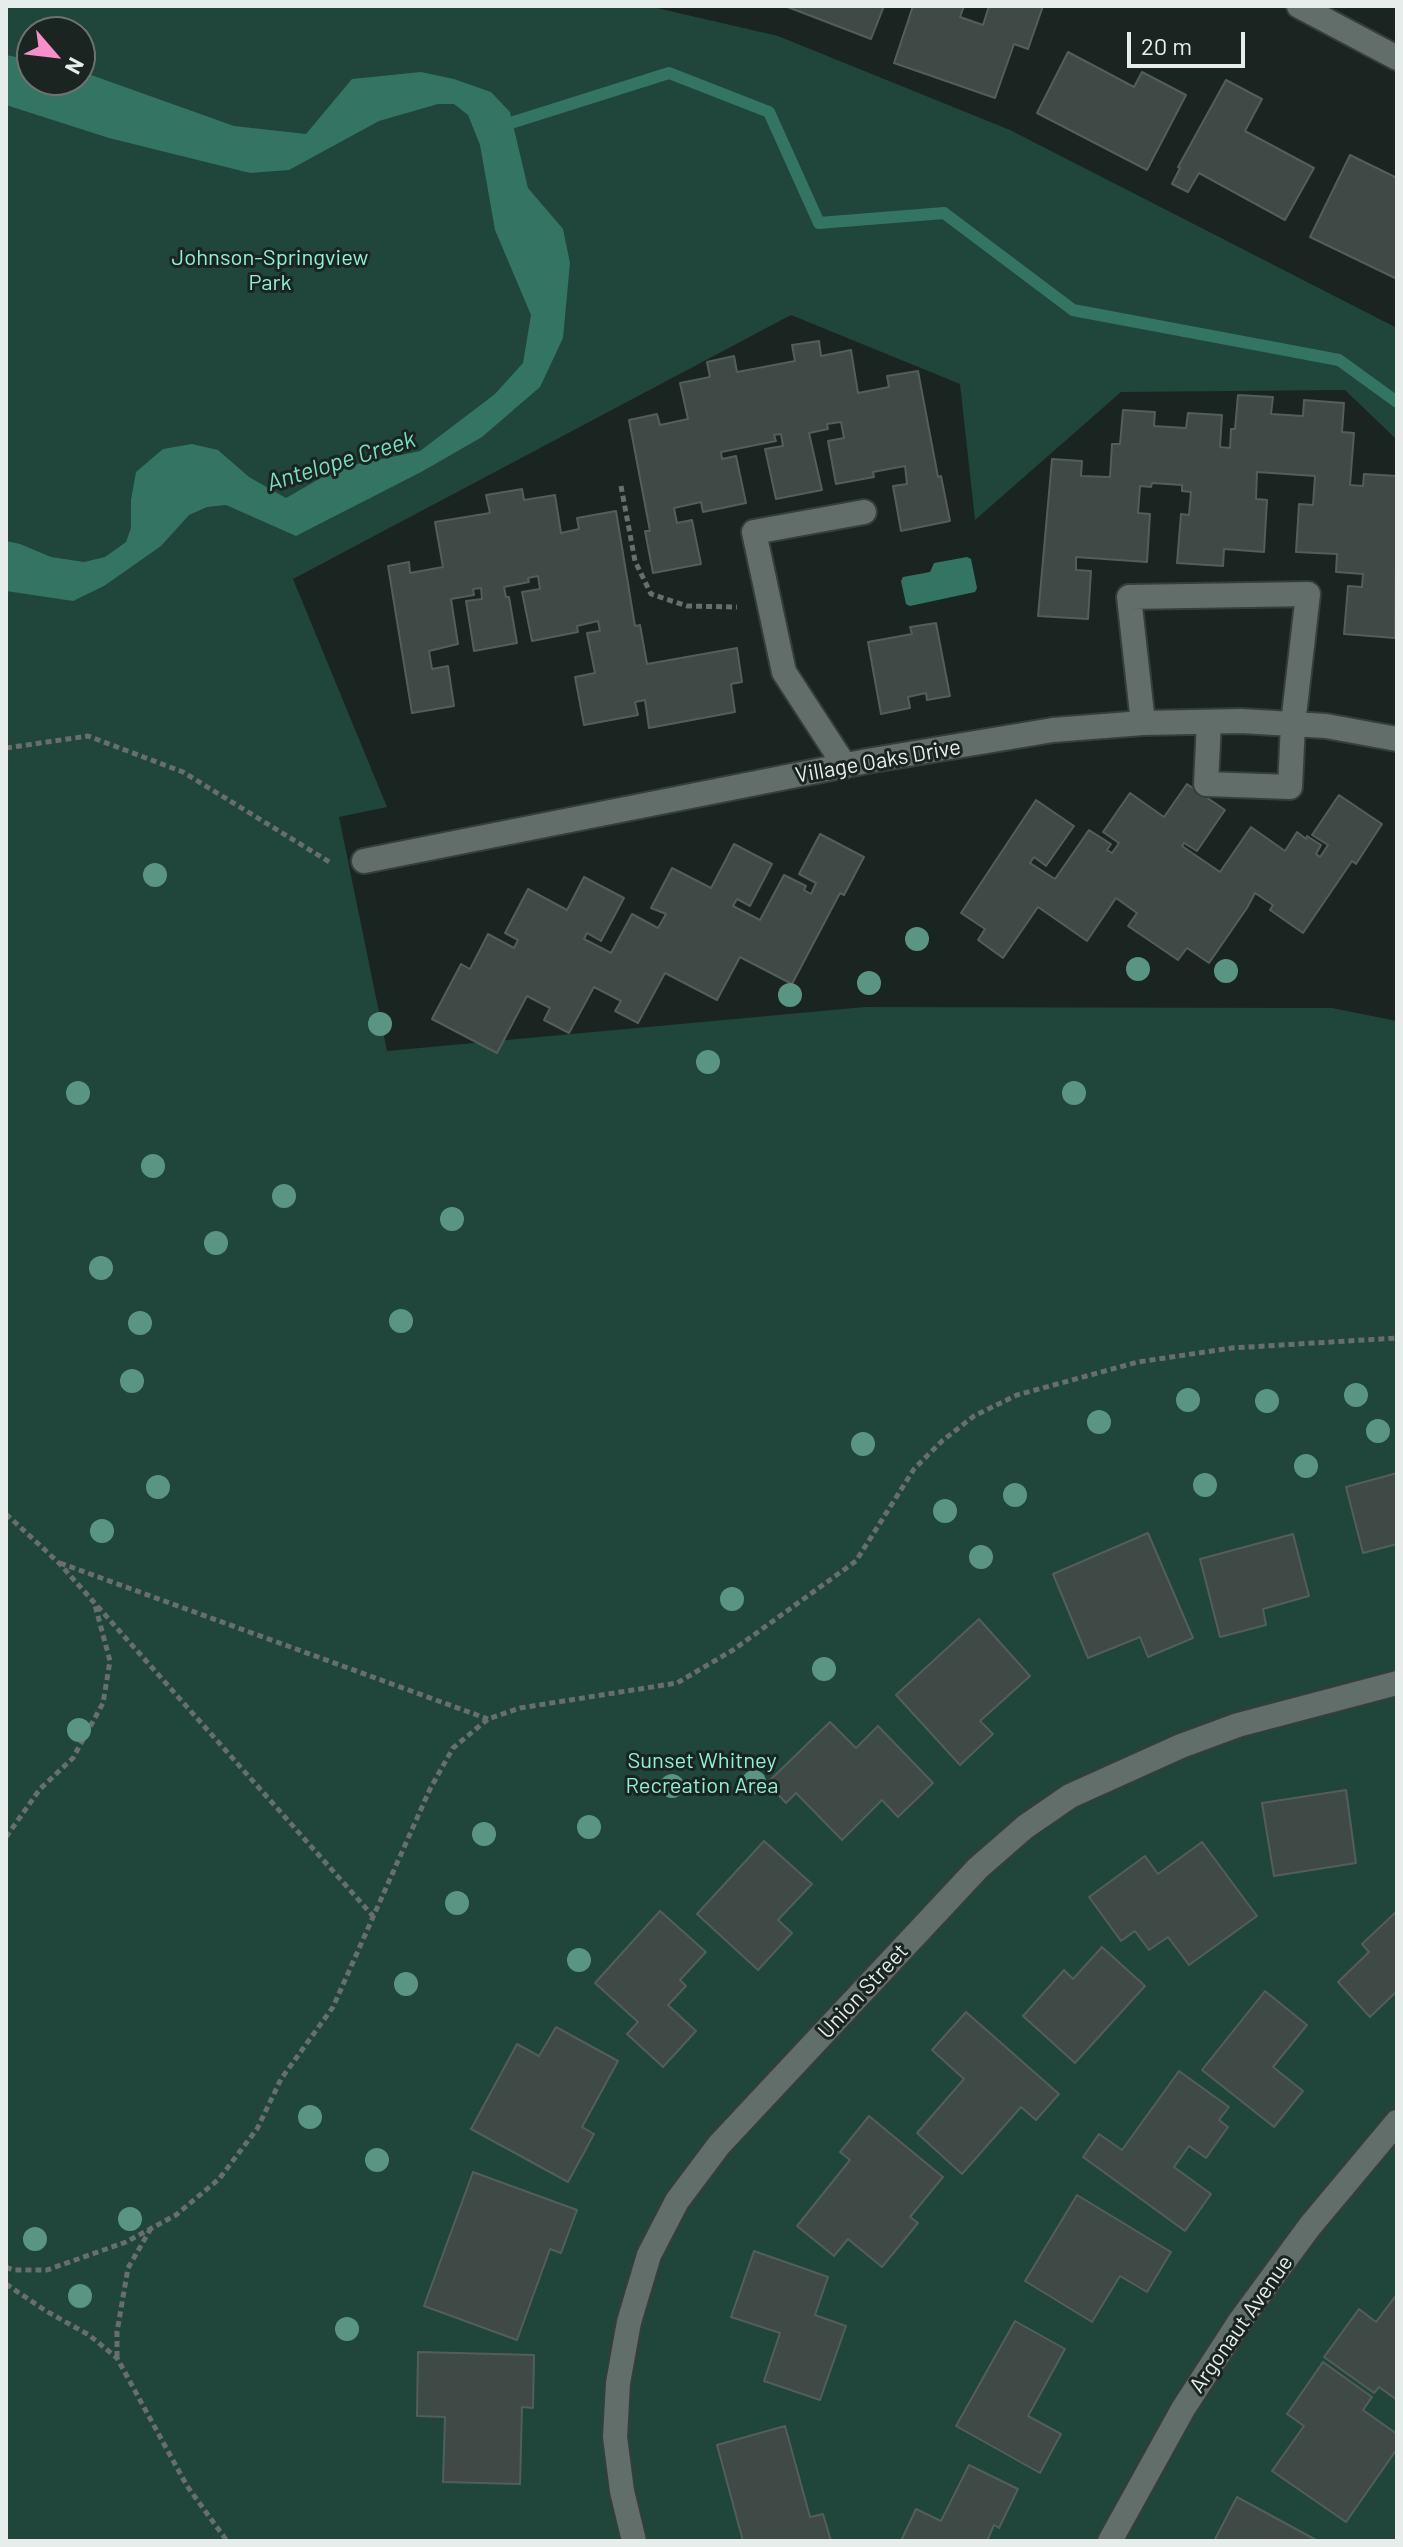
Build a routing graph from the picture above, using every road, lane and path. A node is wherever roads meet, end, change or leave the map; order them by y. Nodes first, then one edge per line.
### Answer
1 (1299, 6) edge
2 (1397, 58) edge
3 (621, 486) dead end
4 (864, 512) dead end
5 (770, 606) junction
6 (1209, 722) junction
7 (1143, 723) junction
8 (1293, 724) junction
9 (1397, 739) edge
10 (6, 748) edge
11 (845, 766) junction
12 (364, 861) joint
13 (1397, 1338) edge
14 (6, 1514) edge
15 (59, 1563) junction
16 (95, 1604) junction
17 (1397, 1683) edge
18 (488, 1719) junction
19 (6, 1837) edge
20 (373, 1916) junction
21 (1397, 2122) edge
22 (150, 2229) junction
23 (6, 2267) edge
24 (6, 2284) edge
25 (117, 2358) junction
26 (227, 2541) edge
27 (634, 2541) edge
28 (1110, 2541) edge

1 - 2 street
3 - 5 path
4 - 5 street
5 - 11 street
6 - 7 street, Village Oaks Drive
6 - 8 street, Village Oaks Drive
6 - 8 street
7 - 8 street
7 - 11 street, Village Oaks Drive
8 - 9 street, Village Oaks Drive
10 - 12 path
11 - 12 street, Village Oaks Drive
13 - 18 path
14 - 15 path
15 - 16 path
15 - 18 path
16 - 19 path
16 - 20 path
17 - 27 street, Union Street
18 - 20 path
20 - 22 path
21 - 28 street, Argonaut Avenue
22 - 23 path
22 - 25 path
24 - 25 path
25 - 26 path

